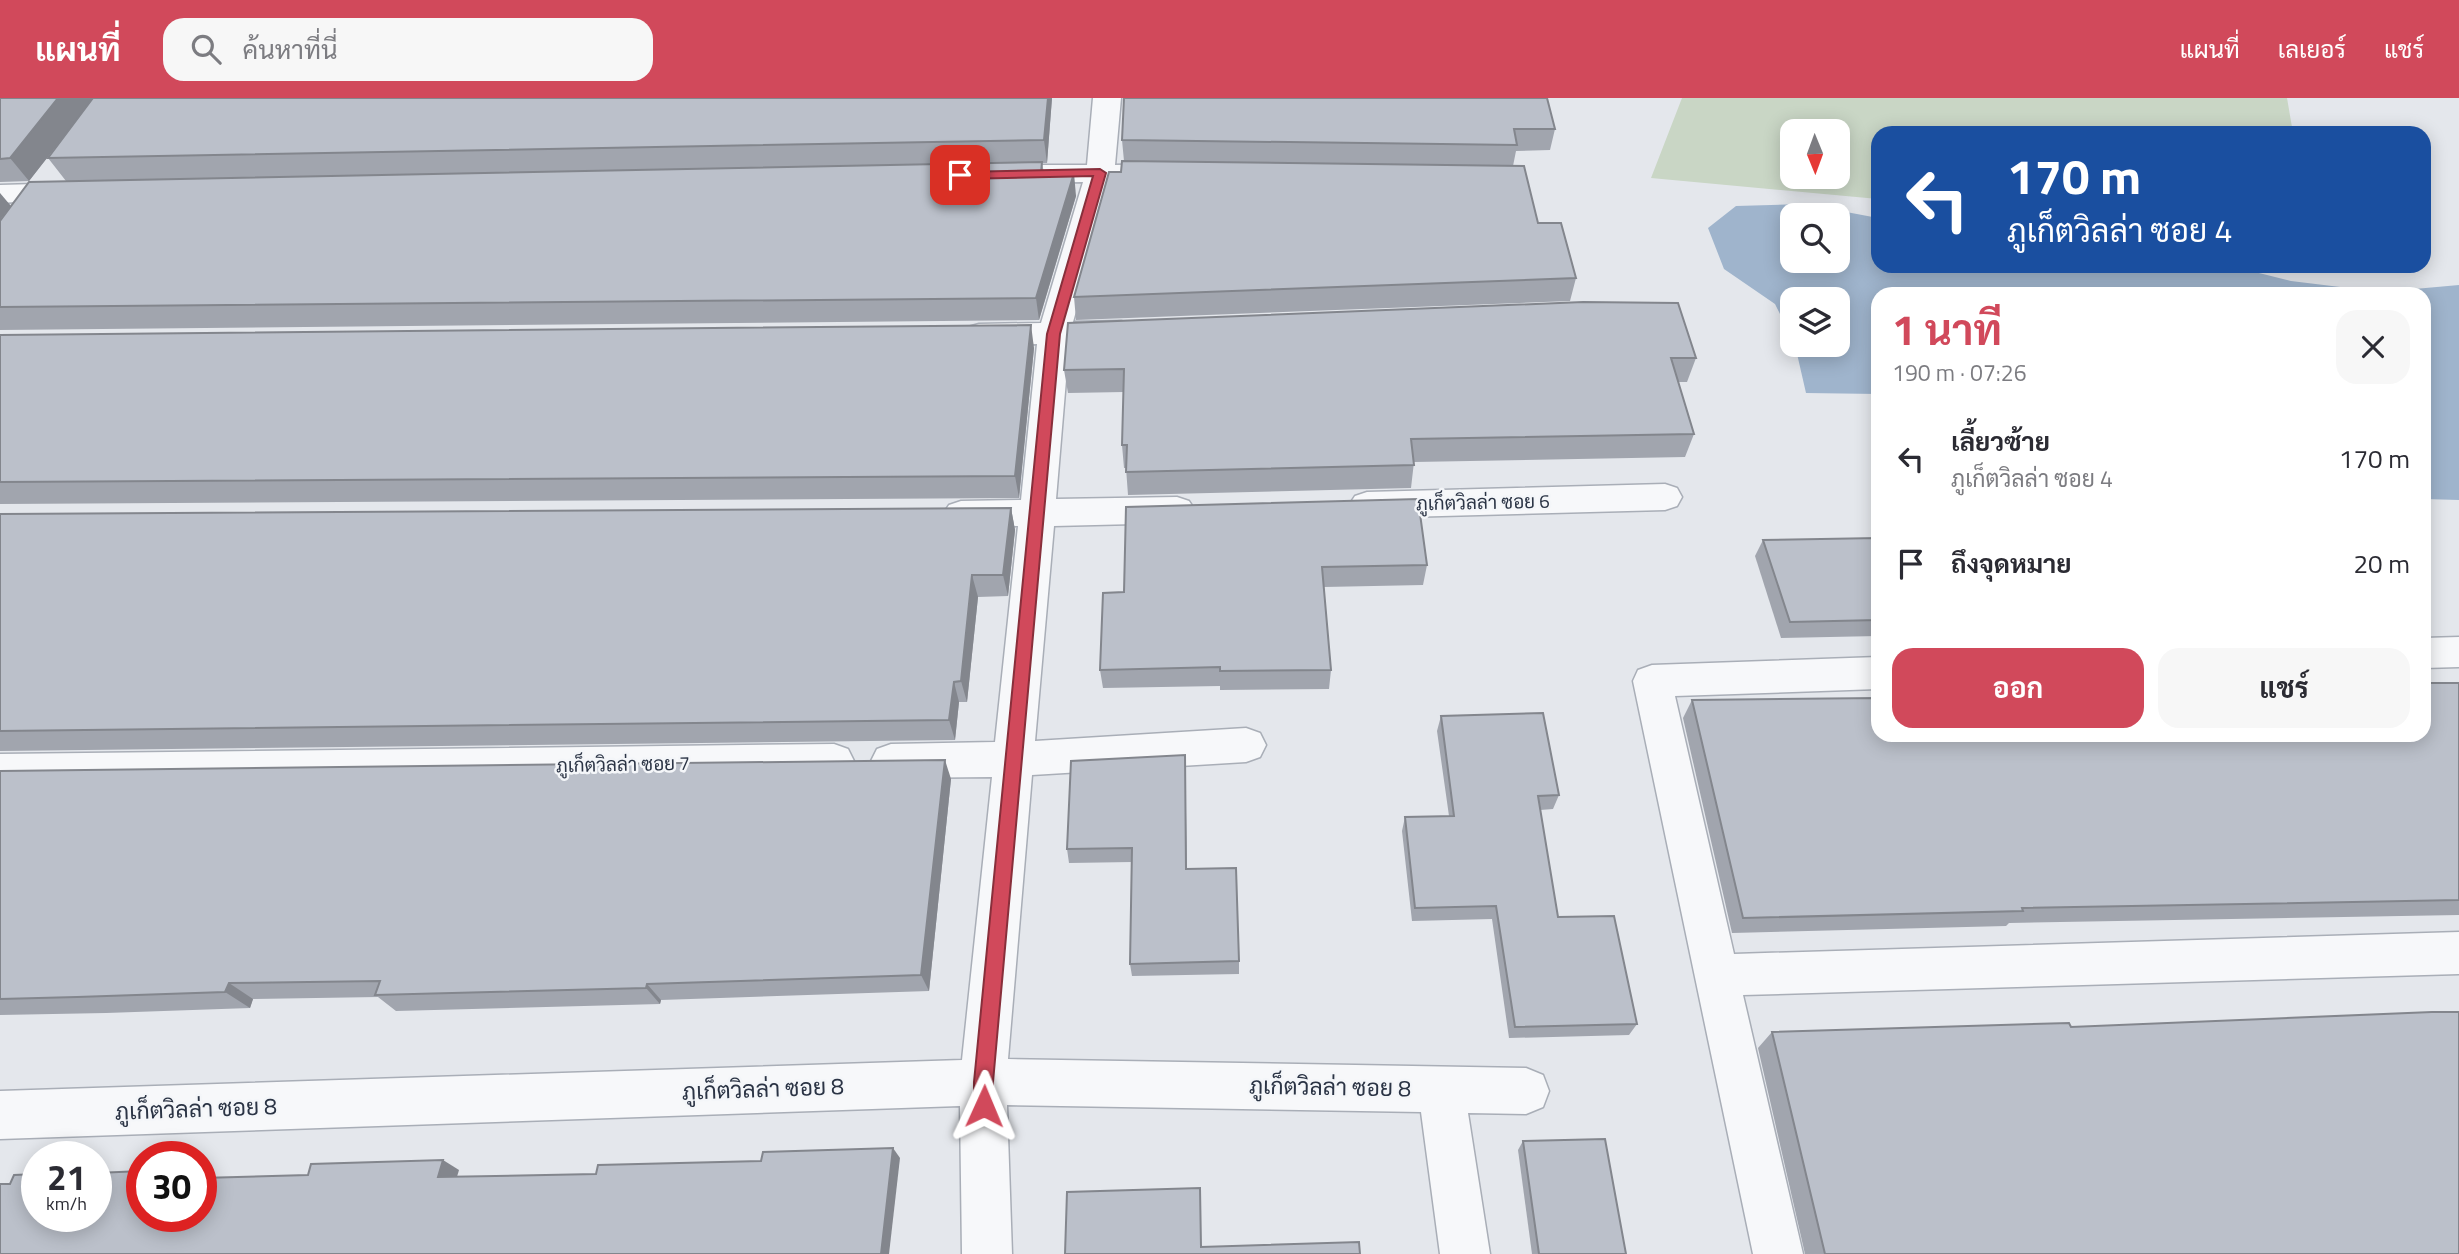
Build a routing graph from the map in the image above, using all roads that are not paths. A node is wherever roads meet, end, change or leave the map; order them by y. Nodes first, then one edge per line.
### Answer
1 (1107, 98) edge
2 (62, 161) edge
3 (1100, 173) junction
4 (1184, 174) edge
5 (988, 175) edge
6 (94, 191) edge
7 (38, 192) junction
8 (0, 194) edge
9 (15, 224) edge
10 (1150, 331) edge
11 (1054, 334) junction
12 (957, 335) edge
13 (1665, 497) dead end
14 (1330, 506) edge
15 (1205, 509) edge
16 (926, 514) edge
17 (1037, 514) junction
18 (2459, 652) edge
19 (2431, 653) edge
20 (1871, 673) edge
21 (1246, 745) dead end
22 (1015, 759) junction
23 (0, 771) edge
24 (2459, 953) edge
25 (1718, 975) junction
26 (983, 1082) junction
27 (1441, 1089) junction
28 (1526, 1091) dead end
29 (0, 1115) edge
30 (987, 1254) edge
31 (1465, 1254) edge
32 (1778, 1254) edge

1 - 3 street
2 - 7 street
3 - 4 street
3 - 5 street
3 - 11 street
6 - 7 street
7 - 8 street
7 - 9 street
10 - 11 street
11 - 12 street
11 - 17 street
13 - 14 street, ภูเก็ตวิลล่า ซอย 6
15 - 17 street
16 - 17 street
17 - 22 street
18 - 19 street
20 - 25 street
21 - 22 street, ภูเก็ตวิลล่า ซอย 7
22 - 23 street, ภูเก็ตวิลล่า ซอย 7
22 - 26 street
24 - 25 street
25 - 32 street
26 - 27 street, ภูเก็ตวิลล่า ซอย 8
26 - 29 street, ภูเก็ตวิลล่า ซอย 8
26 - 30 street
27 - 28 street, ภูเก็ตวิลล่า ซอย 8
27 - 31 street

